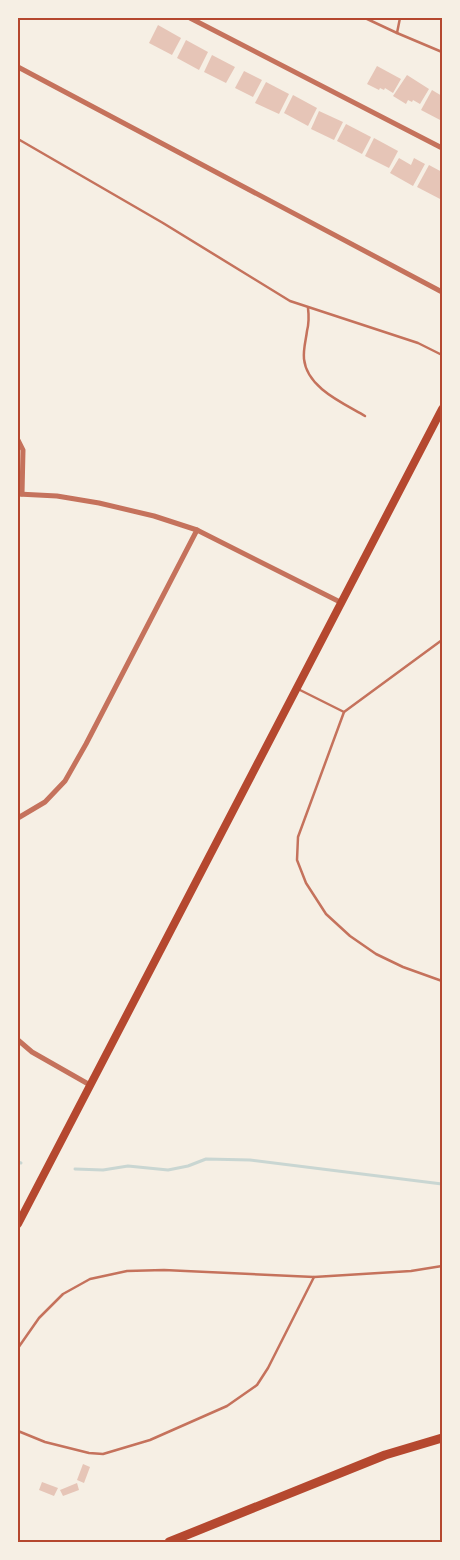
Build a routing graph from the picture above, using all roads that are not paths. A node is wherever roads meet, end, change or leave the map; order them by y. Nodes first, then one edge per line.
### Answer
1 (190, 18) edge
2 (365, 18) edge
3 (400, 18) edge
4 (397, 34) junction
5 (442, 52) edge
6 (18, 67) edge
7 (18, 139) edge
8 (442, 148) edge
9 (442, 292) edge
10 (308, 308) junction
11 (442, 356) edge
12 (442, 409) edge
13 (365, 416) dead end
14 (18, 440) edge
15 (20, 494) edge
16 (196, 530) junction
17 (342, 603) junction
18 (442, 640) edge
19 (297, 688) junction
20 (344, 712) junction
21 (18, 818) edge
22 (442, 981) edge
23 (18, 1040) edge
24 (90, 1085) junction
25 (18, 1224) edge
26 (442, 1266) edge
27 (314, 1277) junction
28 (18, 1348) edge
29 (18, 1431) edge
30 (442, 1438) edge
31 (168, 1542) edge

1 - 8 street
2 - 4 lane
3 - 4 lane
4 - 5 lane
6 - 9 street
7 - 10 lane
10 - 11 lane
10 - 13 lane
12 - 17 main road
14 - 15 street
15 - 16 street
16 - 17 street
16 - 21 street
17 - 19 main road
18 - 20 lane
19 - 20 lane
19 - 24 main road
20 - 22 lane
23 - 24 street
24 - 25 main road
26 - 27 lane
27 - 28 lane
27 - 29 lane
30 - 31 main road

